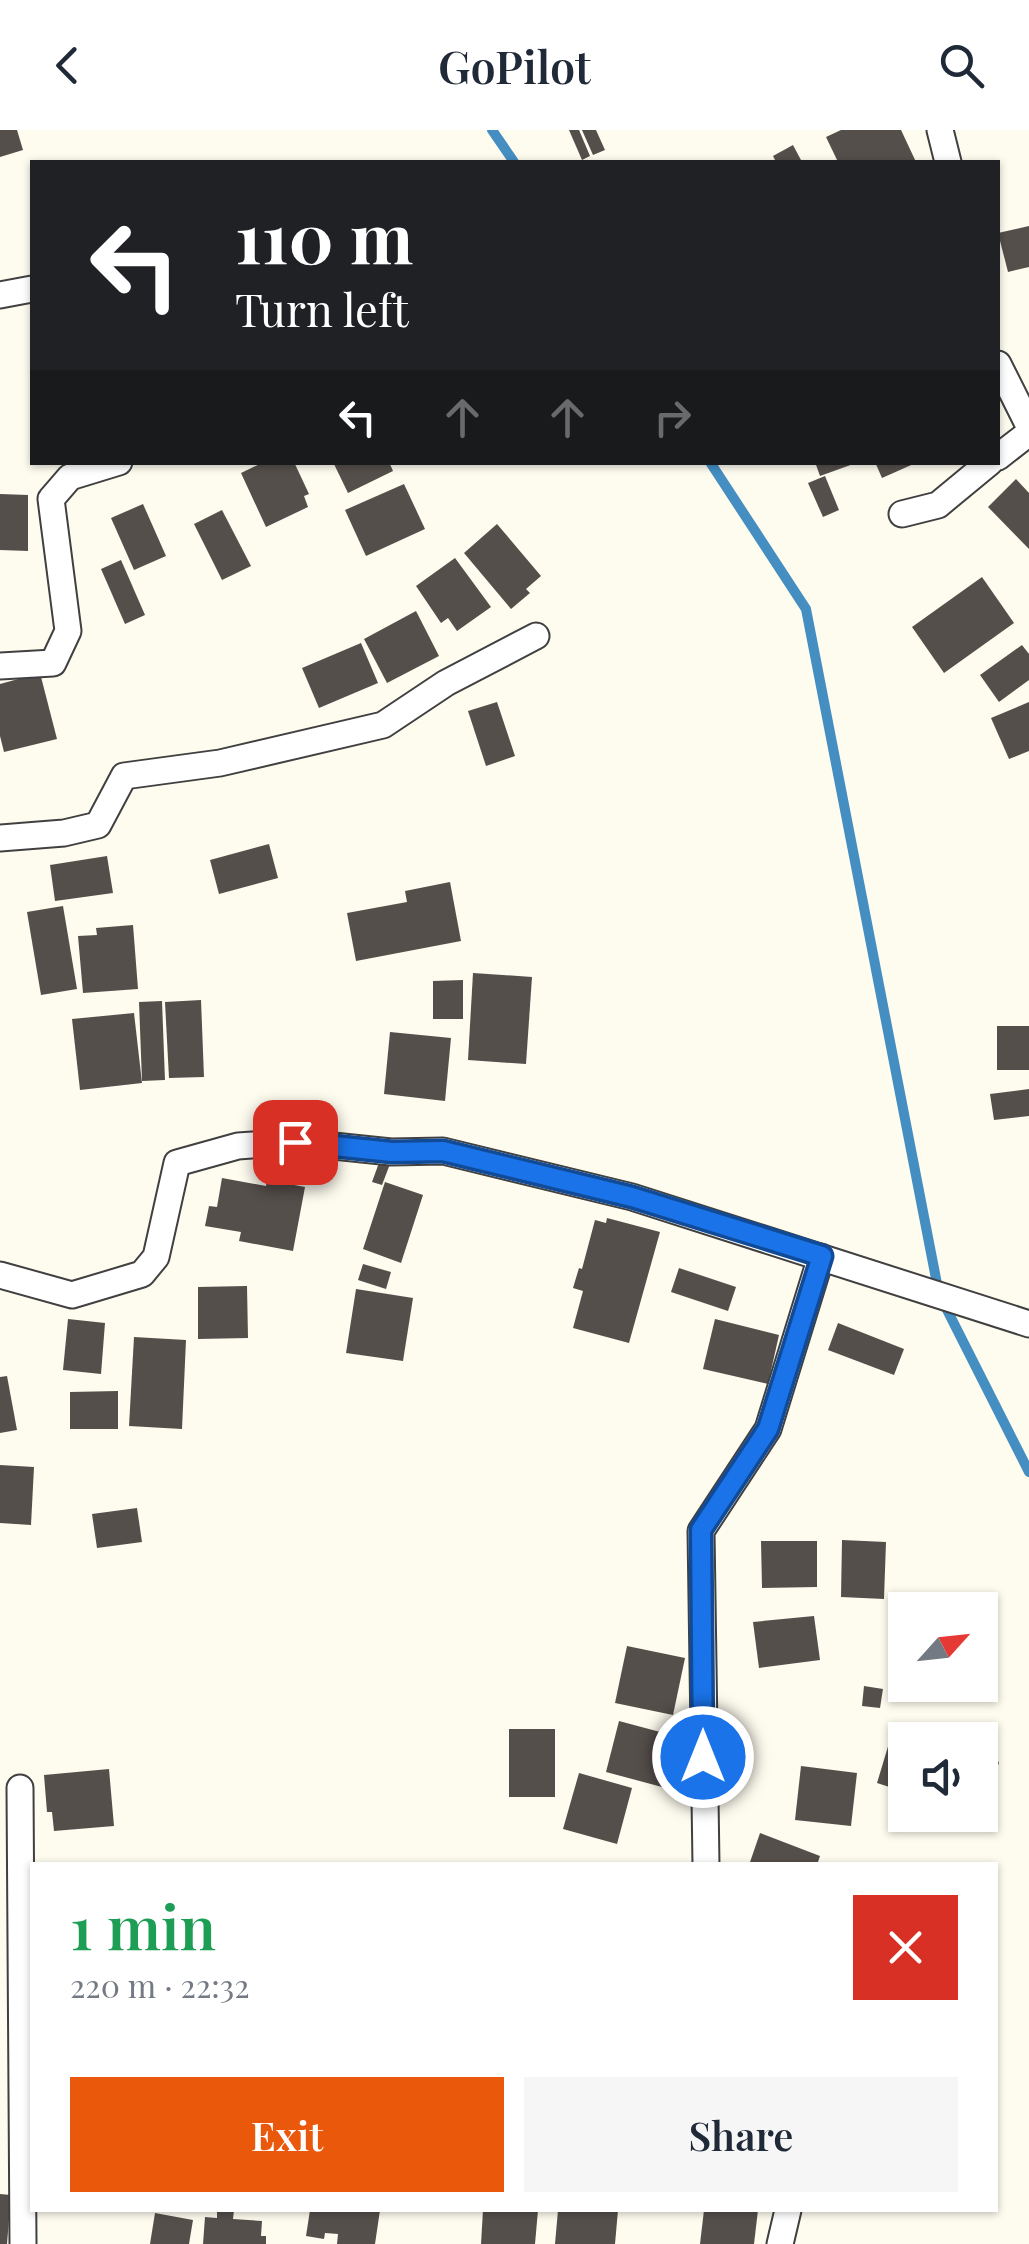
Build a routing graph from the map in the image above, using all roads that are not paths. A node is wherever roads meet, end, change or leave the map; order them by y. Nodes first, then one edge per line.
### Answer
1 (940, 130) edge
2 (948, 160) edge
3 (30, 288) edge
4 (0, 295) edge
5 (1000, 368) edge
6 (1029, 430) edge
7 (1000, 455) edge
8 (110, 465) edge
9 (986, 465) edge
10 (902, 514) dead end
11 (536, 636) dead end
12 (0, 666) edge
13 (0, 838) edge
14 (822, 1256) junction
15 (0, 1275) edge
16 (1029, 1324) edge
17 (20, 1788) dead end
18 (706, 1862) edge
19 (27, 1915) edge
20 (27, 2080) edge
21 (788, 2212) edge
22 (23, 2244) edge
23 (780, 2244) edge

1 - 2 street
3 - 4 street
5 - 6 street
6 - 7 street
8 - 12 street
9 - 10 street
11 - 13 street
14 - 15 street
14 - 16 street
14 - 18 street
17 - 19 street
19 - 20 street
20 - 22 street
21 - 23 street

